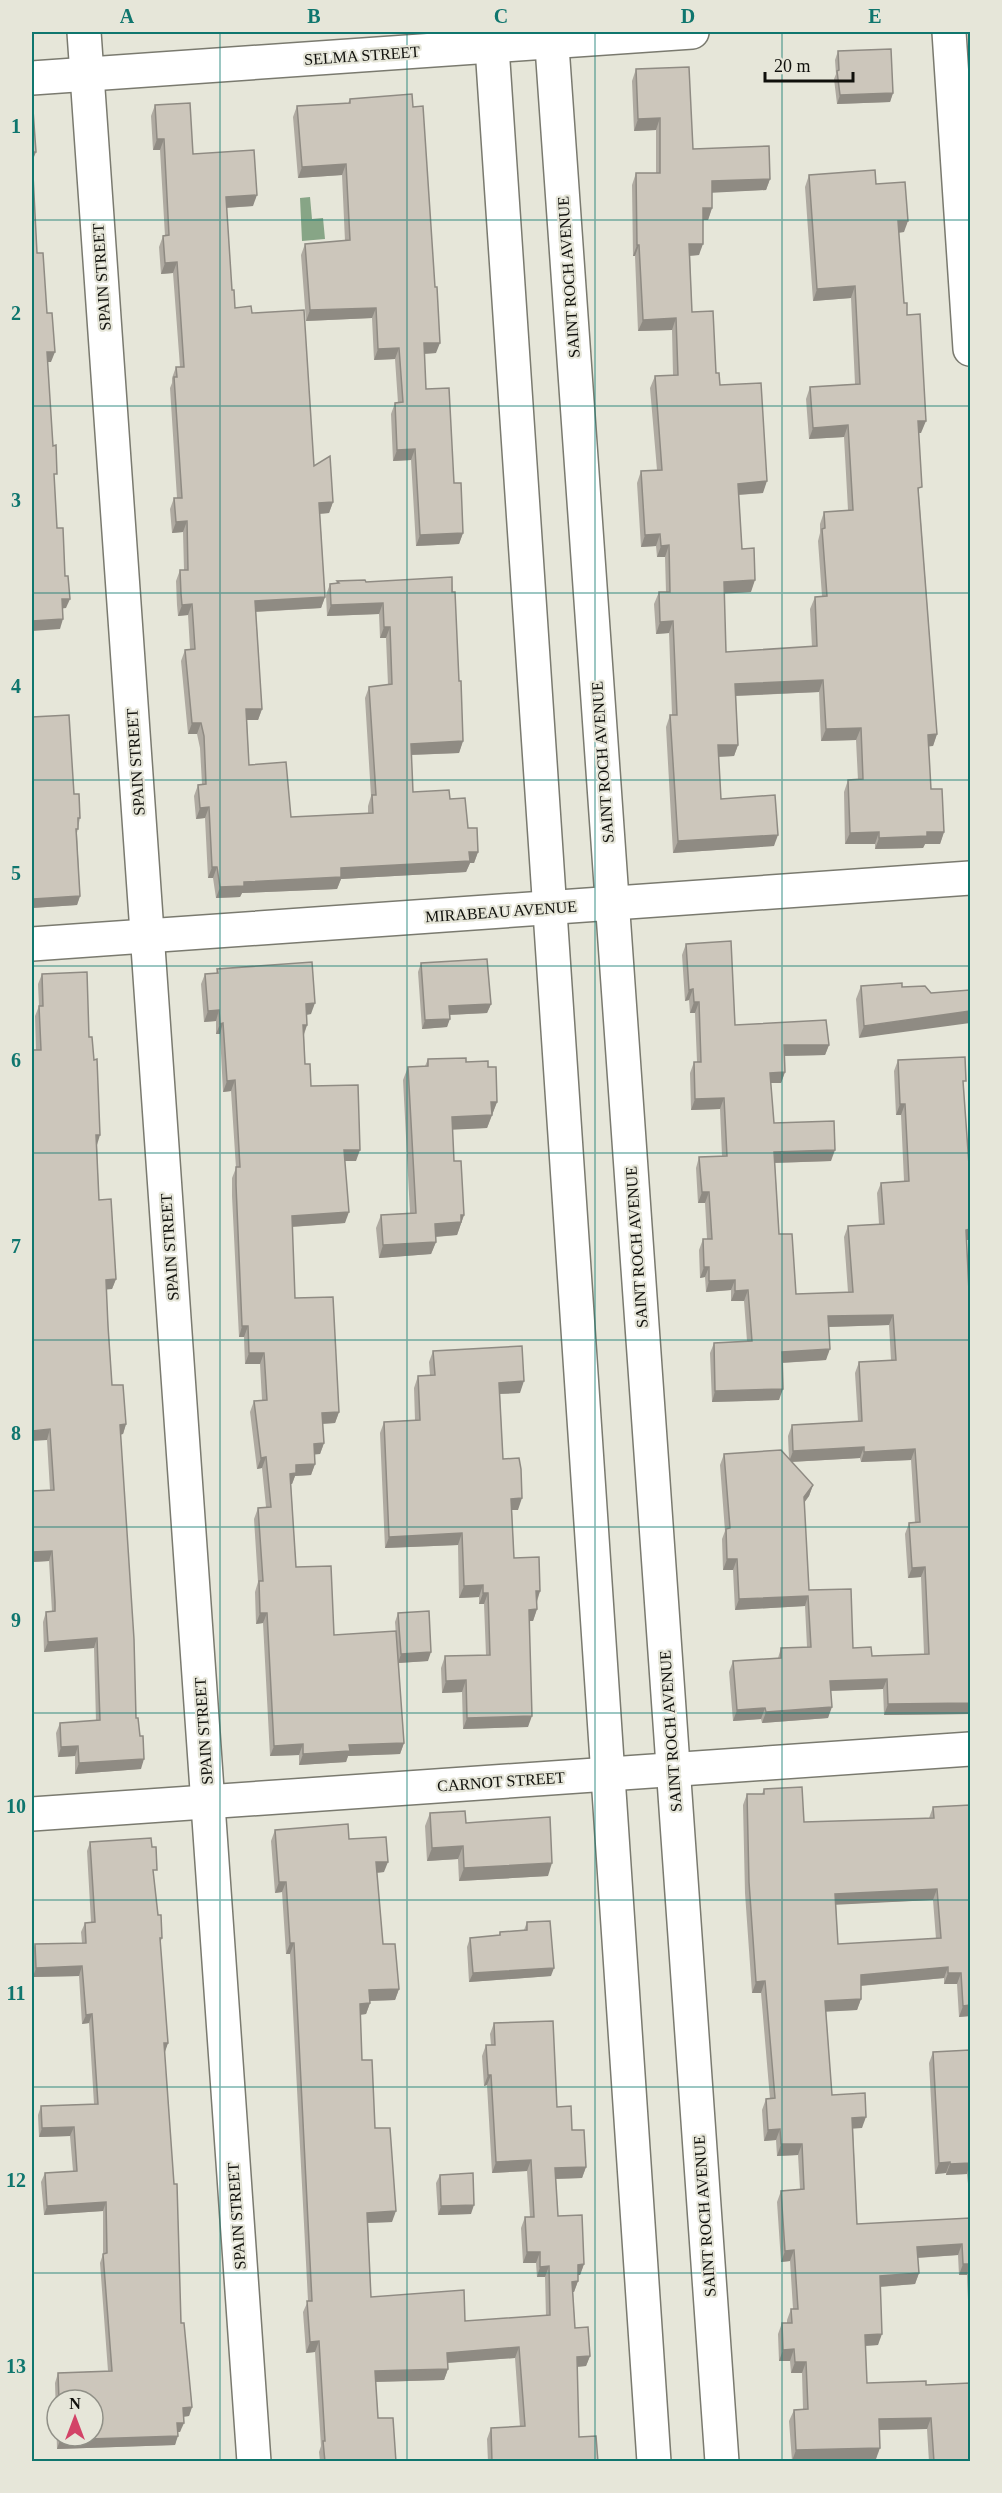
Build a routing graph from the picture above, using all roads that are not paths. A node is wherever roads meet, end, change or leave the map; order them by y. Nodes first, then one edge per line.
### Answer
1 (84, 32) edge
2 (692, 32) edge
3 (949, 32) edge
4 (551, 37) edge
5 (491, 39) edge
6 (87, 75) junction
7 (32, 78) edge
8 (970, 349) edge
9 (970, 878) edge
10 (612, 904) junction
11 (550, 908) junction
12 (147, 936) junction
13 (32, 944) edge
14 (970, 1749) edge
15 (673, 1769) junction
16 (608, 1774) junction
17 (207, 1802) junction
18 (32, 1814) edge
19 (254, 2462) edge
20 (654, 2462) edge
21 (722, 2462) edge

1 - 6 street, SPAIN STREET
2 - 4 street, SELMA STREET
3 - 8 street
4 - 5 street, SELMA STREET
4 - 10 street, SAINT ROCH AVENUE
5 - 6 street, SELMA STREET
5 - 11 street
6 - 7 street, SELMA STREET
6 - 12 street, SPAIN STREET
9 - 10 street, MIRABEAU AVENUE
10 - 11 street, MIRABEAU AVENUE
10 - 15 street, SAINT ROCH AVENUE
11 - 12 street, MIRABEAU AVENUE
11 - 16 street
12 - 13 street, MIRABEAU AVENUE
12 - 17 street, SPAIN STREET
14 - 15 street, CARNOT STREET
15 - 16 street, CARNOT STREET
15 - 21 street, SAINT ROCH AVENUE
16 - 17 street, CARNOT STREET
16 - 20 street
17 - 18 street, CARNOT STREET
17 - 19 street, SPAIN STREET

